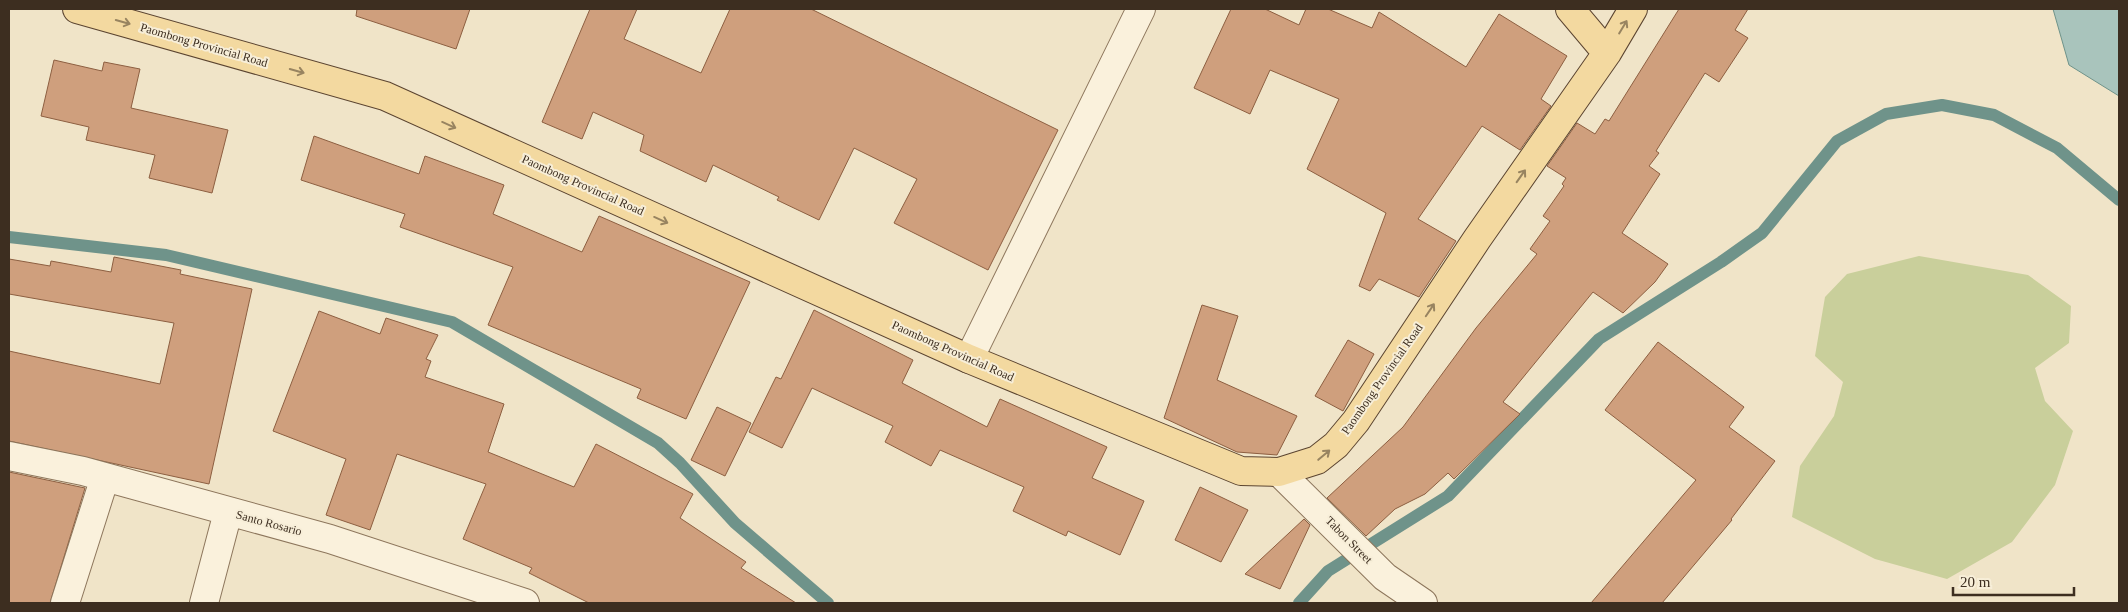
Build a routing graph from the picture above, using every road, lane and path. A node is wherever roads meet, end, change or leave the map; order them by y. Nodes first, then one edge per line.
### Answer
1 (76, 9) edge
2 (1141, 9) edge
3 (1570, 9) edge
4 (1634, 9) edge
5 (1607, 52) junction
6 (969, 359) junction
7 (9, 456) edge
8 (1279, 472) junction
9 (105, 477) junction
10 (228, 512) junction
11 (65, 603) edge
12 (204, 603) edge
13 (525, 603) edge
14 (1423, 603) edge

1 -> 6 main road, Paombong Provincial Road
2 - 6 street
3 - 5 main road
5 -> 4 main road, Paombong Provincial Road
8 -> 5 main road, Paombong Provincial Road
6 - 8 main road, Paombong Provincial Road
7 - 9 street, Santo Rosario
8 - 14 street, Tabon Street
9 - 10 street, Santo Rosario
9 - 11 street
10 - 12 street
10 - 13 street, Santo Rosario

